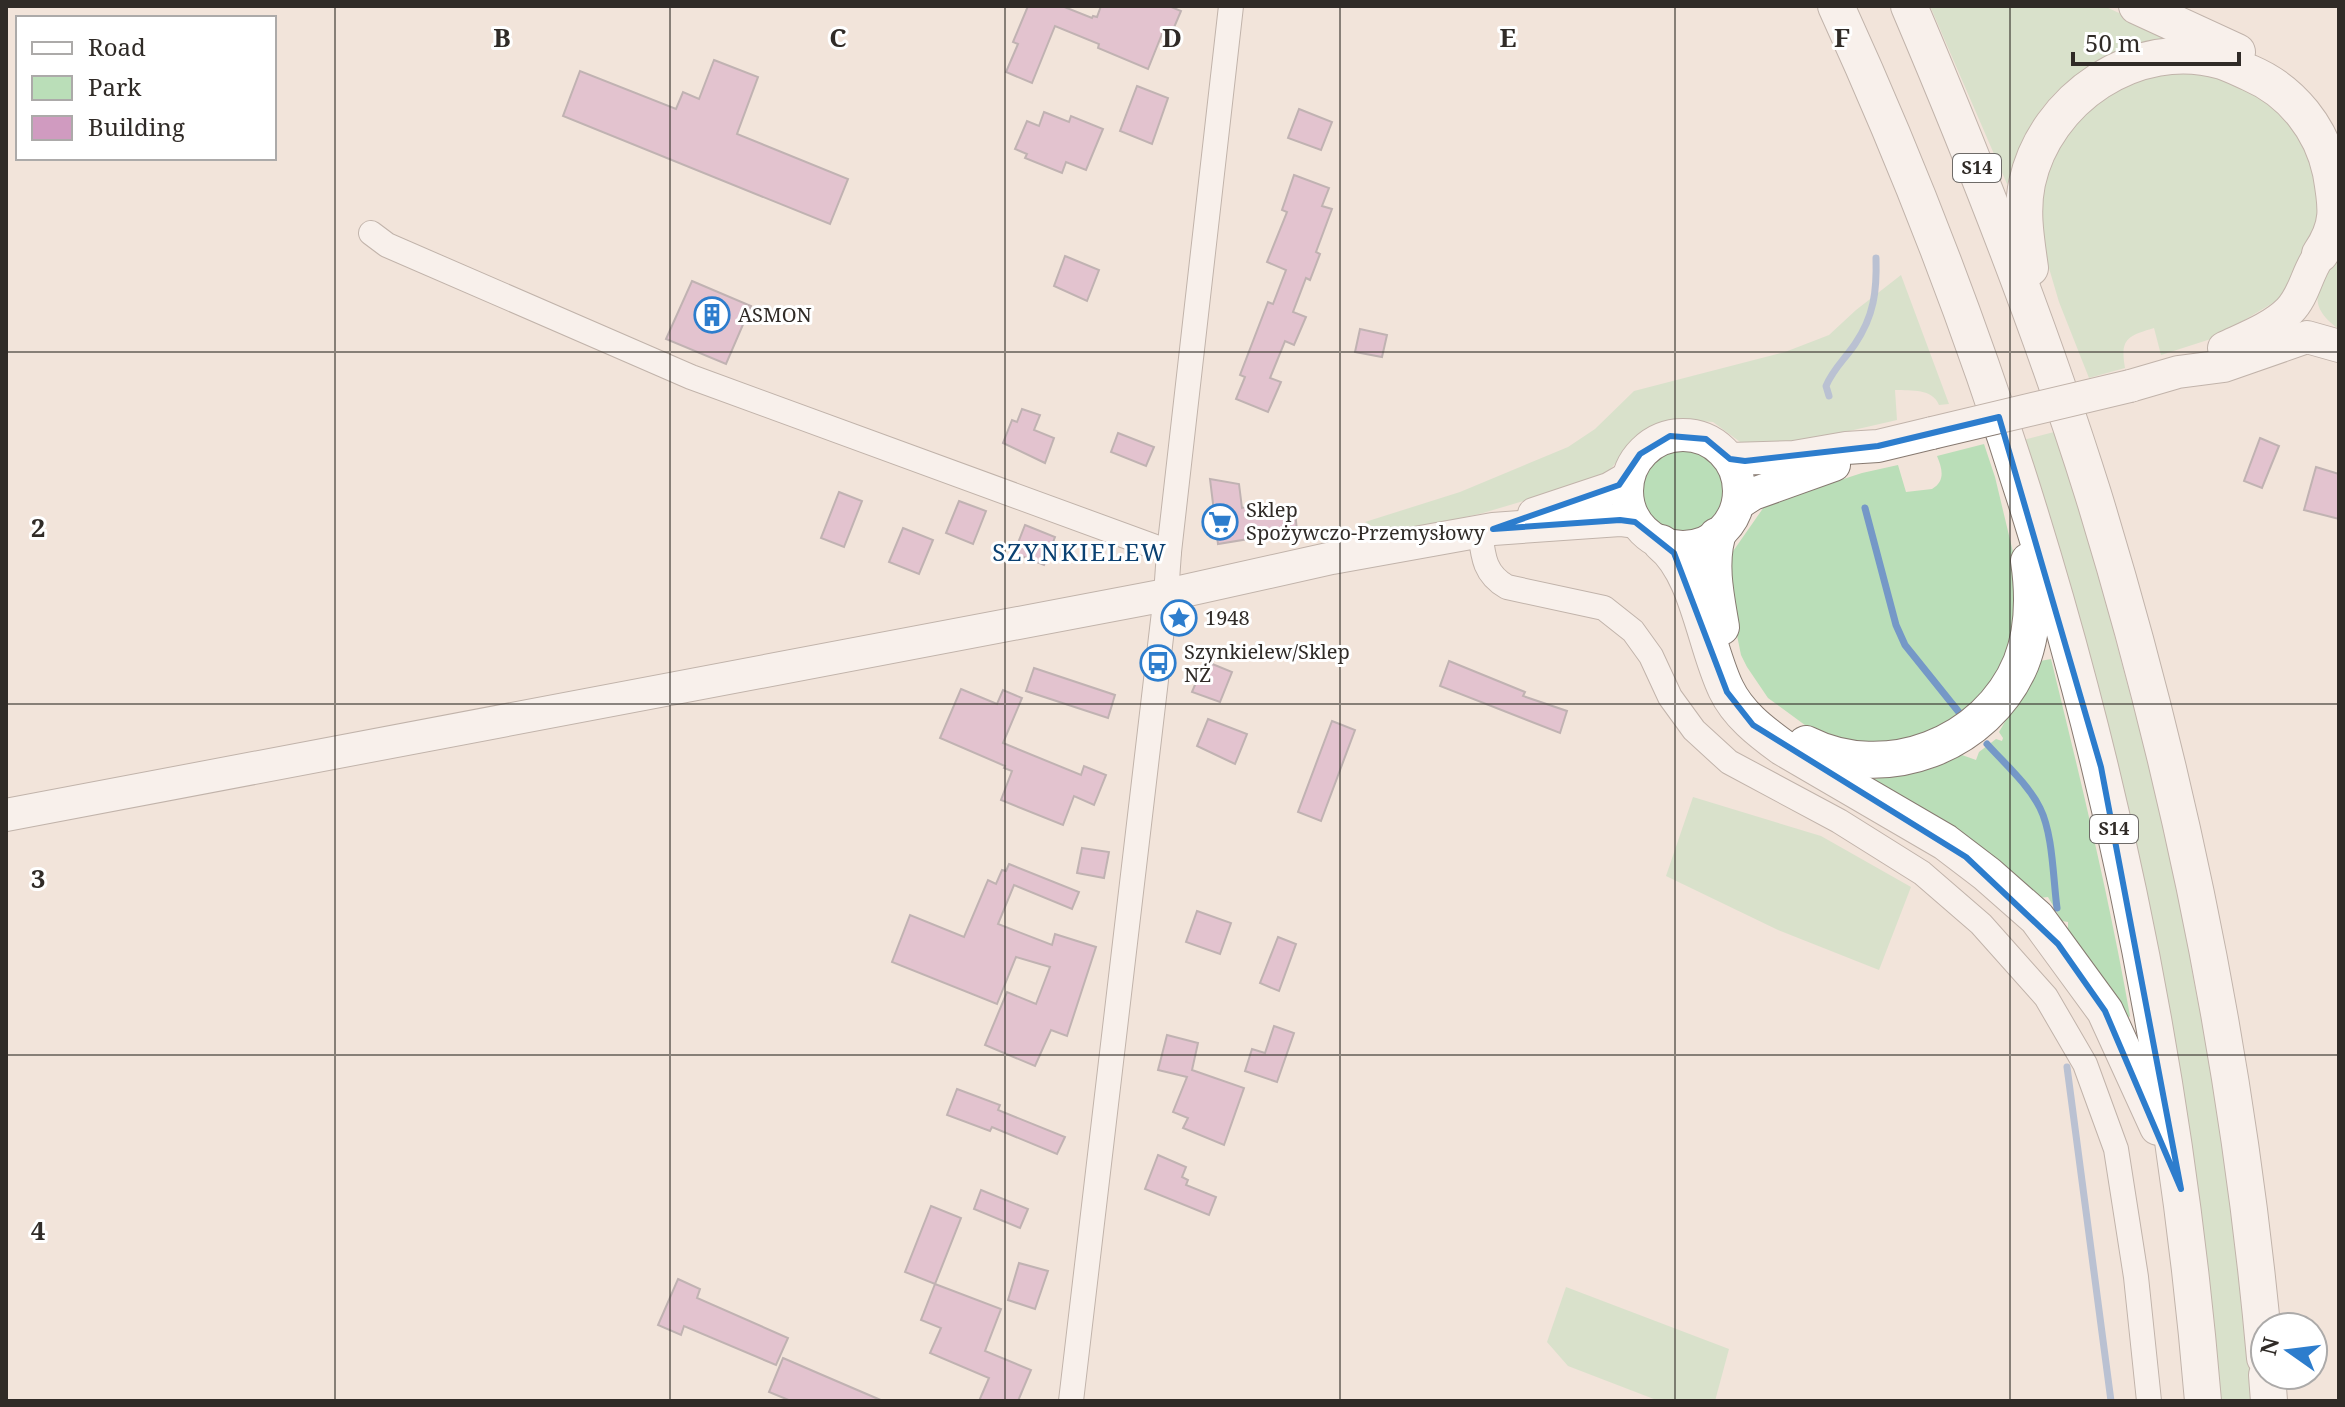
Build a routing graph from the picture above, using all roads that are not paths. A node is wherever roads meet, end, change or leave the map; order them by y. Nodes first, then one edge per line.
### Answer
1 (1231, 6) edge
2 (1836, 6) edge
3 (1909, 6) edge
4 (2137, 6) edge
5 (2339, 140) edge
6 (371, 233) dead end
7 (2321, 258) edge
8 (2039, 333) junction
9 (2336, 345) edge
10 (2178, 372) junction
11 (1878, 446) junction
12 (1730, 459) junction
13 (2019, 476) junction
14 (1628, 478) junction
15 (1739, 503) junction
16 (1487, 530) junction
17 (1648, 532) junction
18 (1717, 536) junction
19 (1169, 552) junction
20 (1166, 595) junction
21 (6, 815) edge
22 (2181, 1189) junction
23 (2260, 1311) edge
24 (1071, 1401) edge
25 (2149, 1401) edge
26 (2203, 1401) edge

1 - 19 street
2 - 13 highway, S14
3 - 8 highway, S14
4 - 5 highway
6 - 19 street
7 - 8 highway
7 - 9 main road
7 - 10 main road
8 - 23 highway, S14
9 - 10 main road
10 - 11 main road, bridge
11 - 12 main road
11 - 15 main road
12 - 14 main road
12 - 15 main road
13 - 18 highway
13 - 22 highway, S14
14 - 16 main road
14 - 17 main road
15 - 18 main road
16 - 17 main road
16 - 20 main road
16 - 25 street
17 - 18 main road
17 - 22 highway
19 - 20 street
20 - 21 main road
20 - 24 street
22 - 26 highway, S14

